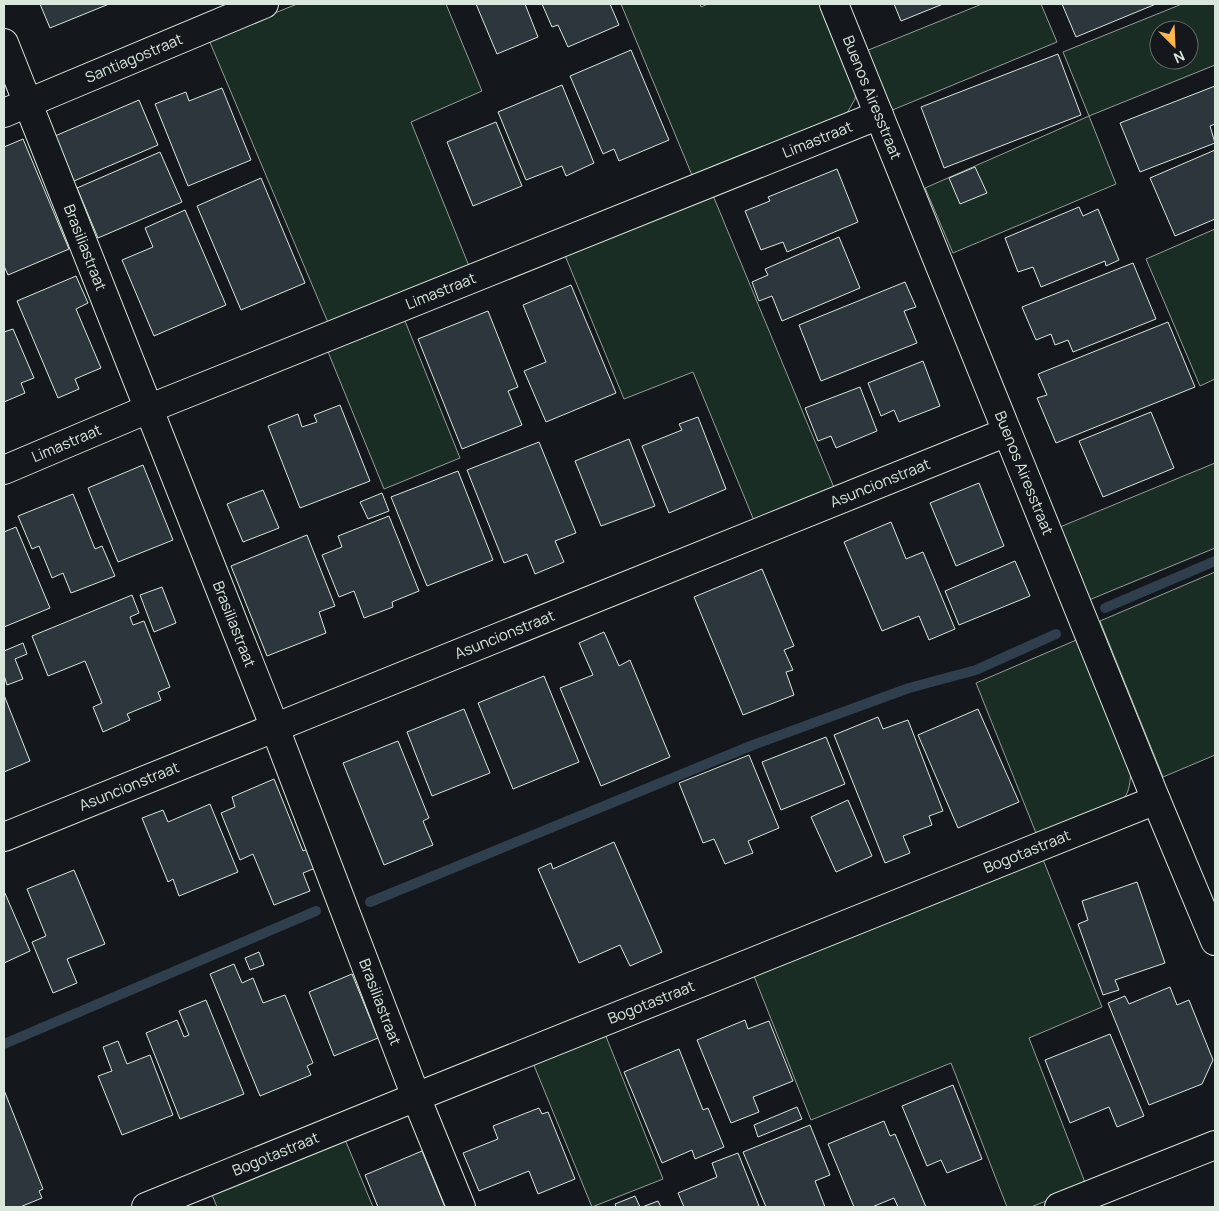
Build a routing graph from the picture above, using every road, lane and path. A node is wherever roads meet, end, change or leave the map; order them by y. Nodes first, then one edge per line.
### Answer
1 (264, 4) edge
2 (834, 4) edge
3 (4, 44) edge
4 (16, 108) edge
5 (879, 115) junction
6 (148, 409) junction
7 (1007, 432) junction
8 (4, 470) edge
9 (275, 728) junction
10 (1156, 800) junction
11 (4, 837) edge
12 (1215, 941) edge
13 (416, 1097) junction
14 (1215, 1145) edge
15 (146, 1207) edge
16 (461, 1207) edge
17 (1059, 1207) edge

1 - 4 street, Santiagostraat
2 - 5 street, Buenos Airesstraat
3 - 4 street, Brasiliastraat
4 - 6 street, Brasiliastraat
5 - 6 street, Limastraat
5 - 7 street, Buenos Airesstraat
6 - 8 street, Limastraat
6 - 9 street, Brasiliastraat
7 - 9 street, Asuncionstraat
7 - 10 street, Buenos Airesstraat
9 - 11 street, Asuncionstraat
9 - 13 street, Brasiliastraat
10 - 12 street, Buenos Airesstraat
10 - 13 street, Bogotastraat
13 - 15 street, Bogotastraat
13 - 16 street, Brasiliastraat
14 - 17 street

